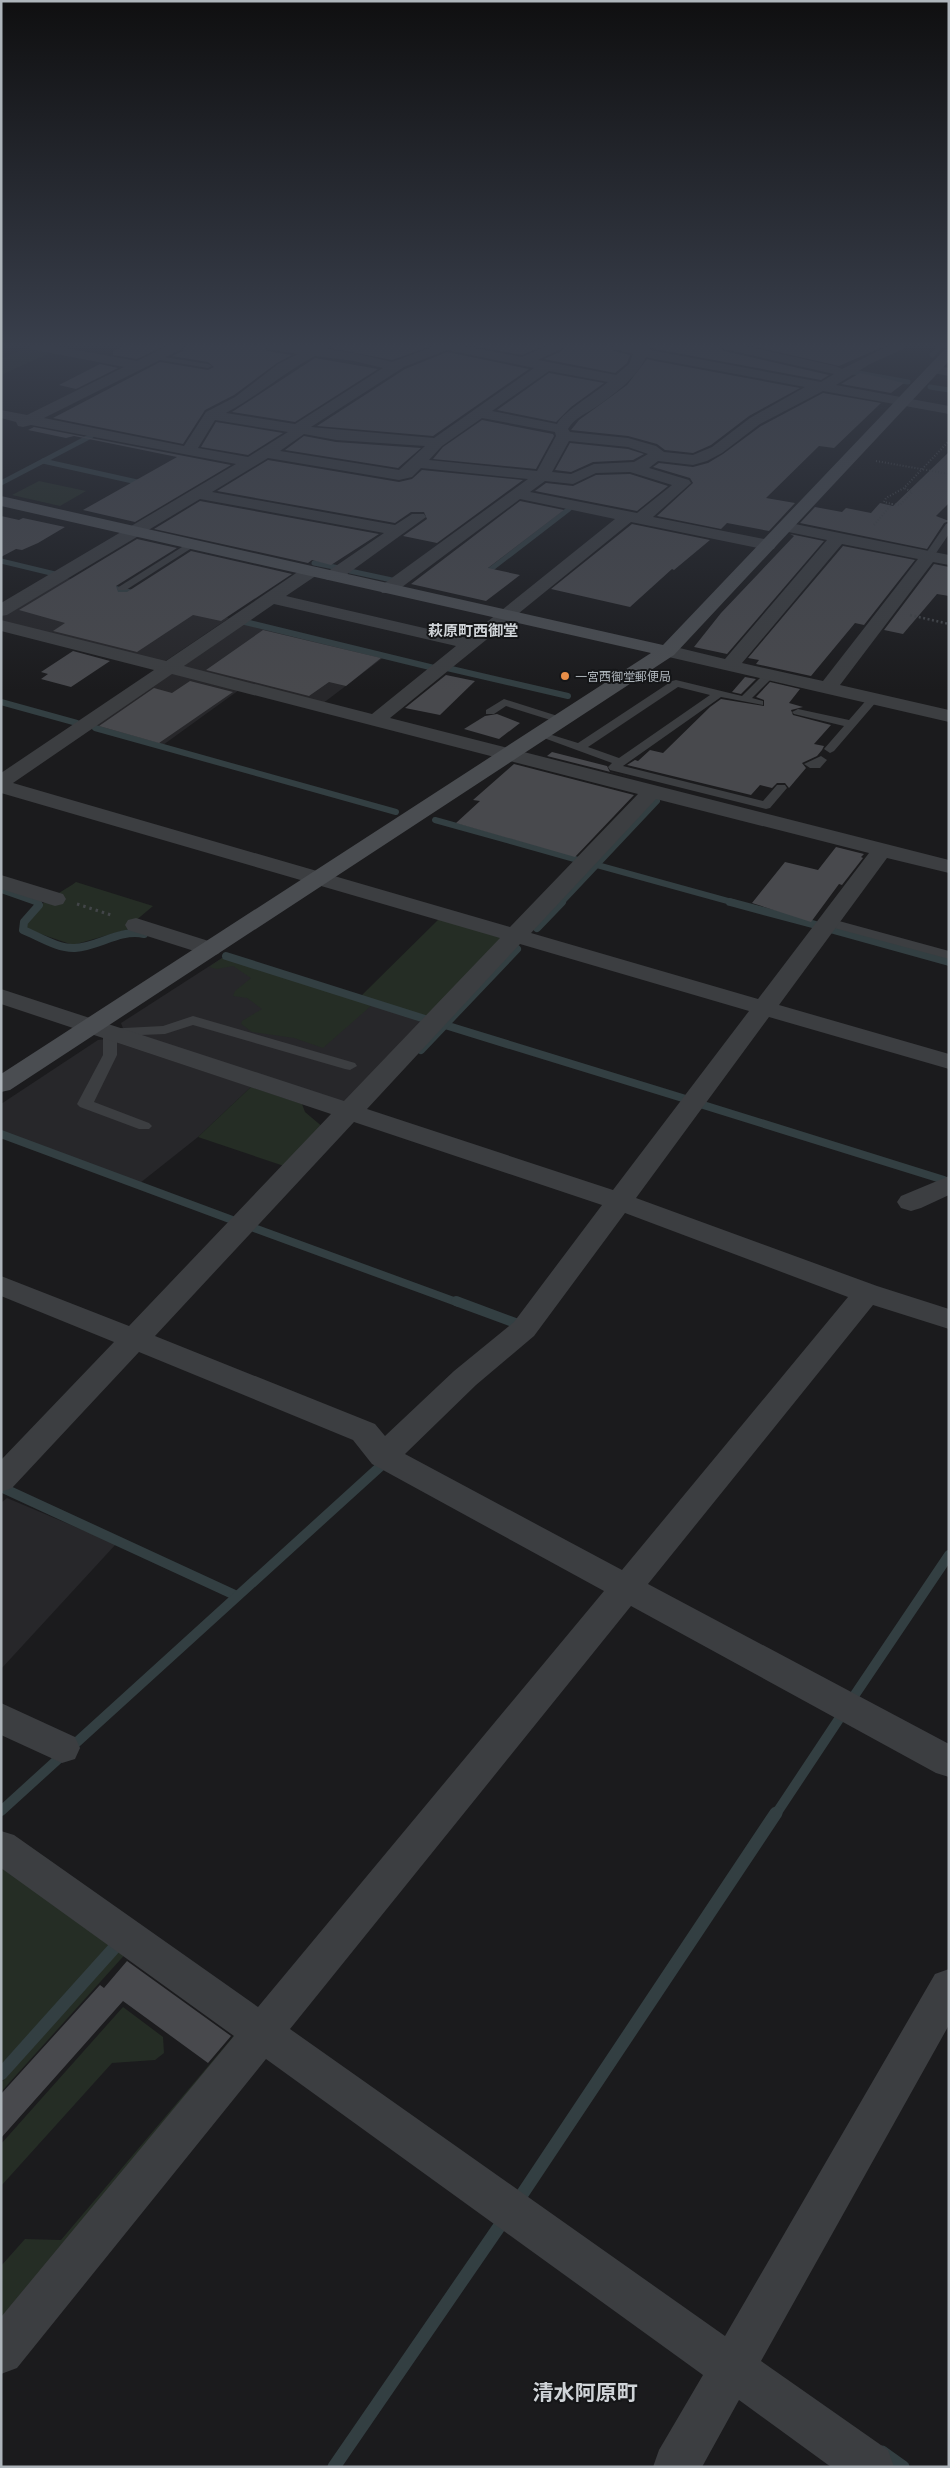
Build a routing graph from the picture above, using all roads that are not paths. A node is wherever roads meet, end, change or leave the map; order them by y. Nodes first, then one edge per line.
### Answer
1 (246, 461) edge
2 (315, 461) edge
3 (549, 461) edge
4 (646, 461) edge
5 (845, 461) edge
6 (251, 462) joint
7 (417, 463) joint
8 (633, 468) junction
9 (542, 476) junction
10 (197, 494) junction
11 (517, 494) junction
12 (1, 501) edge
13 (418, 518) dead end
14 (633, 518) junction
15 (949, 526) edge
16 (785, 527) junction
17 (135, 531) junction
18 (398, 531) junction
19 (838, 538) junction
20 (193, 544) junction
21 (768, 545) junction
22 (929, 556) junction
23 (949, 560) edge
24 (312, 572) junction
25 (333, 576) junction
26 (122, 588) dead end
27 (388, 589) junction
28 (272, 598) junction
29 (1, 611) edge
30 (505, 616) junction
31 (1, 626) edge
32 (470, 644) junction
33 (667, 651) junction
34 (729, 666) junction
35 (166, 669) junction
36 (769, 675) junction
37 (828, 688) junction
38 (720, 693) junction
39 (745, 699) junction
40 (873, 699) junction
41 (759, 702) dead end
42 (490, 712) dead end
43 (798, 712) dead end
44 (949, 716) edge
45 (560, 720) junction
46 (375, 721) junction
47 (852, 724) junction
48 (539, 734) junction
49 (579, 748) junction
50 (830, 749) dead end
51 (506, 755) junction
52 (620, 762) junction
53 (1, 782) edge
54 (1, 786) edge
55 (781, 788) dead end
56 (651, 792) junction
57 (882, 850) junction
58 (949, 867) edge
59 (319, 878) junction
60 (1, 882) edge
61 (55, 899) road end
62 (828, 922) junction
63 (136, 924) road end
64 (516, 936) junction
65 (210, 949) junction
66 (949, 955) edge
67 (1, 996) edge
68 (766, 1007) junction
69 (101, 1029) junction
70 (949, 1062) edge
71 (350, 1066) dead end
72 (1, 1085) edge
73 (348, 1112) junction
74 (144, 1126) dead end
75 (949, 1184) edge
76 (618, 1201) junction
77 (911, 1202) dead end
78 (1, 1285) edge
79 (867, 1293) junction
80 (949, 1319) edge
81 (136, 1339) junction
82 (383, 1456) junction
83 (1, 1480) edge
84 (627, 1588) junction
85 (1, 1718) edge
86 (62, 1748) dead end
87 (949, 1762) edge
88 (1, 1846) edge
89 (949, 1987) edge
90 (263, 2033) junction
91 (1, 2352) edge
92 (732, 2368) junction
93 (676, 2467) edge
94 (871, 2467) edge

1 - 6 street
2 - 7 street
3 - 9 street
4 - 8 street
5 - 16 street
6 - 10 street
7 - 9 street
8 - 9 street
8 - 14 street
9 - 11 street
10 - 17 street
10 - 18 street
11 - 14 street
11 - 27 street
12 - 17 street
13 - 18 street
14 - 21 street
14 - 30 street
15 - 22 lane
16 - 19 street
16 - 21 street
17 - 20 street
17 - 29 street
18 - 25 street
19 - 22 street
19 - 34 street
20 - 24 street
20 - 26 lane
21 - 33 street
22 - 23 street
22 - 37 street
24 - 25 street
24 - 28 street
25 - 27 street
27 - 30 street
28 - 32 street
28 - 35 street
30 - 32 street
30 - 33 street
31 - 35 street
32 - 46 street
33 - 34 street
33 - 45 street
34 - 36 street
35 - 46 street
35 - 53 street
36 - 37 street
36 - 39 lane
37 - 40 street
38 - 39 lane
38 - 49 lane
38 - 52 lane
39 - 41 lane
40 - 44 street
40 - 47 lane
42 - 45 lane
43 - 47 lane
45 - 48 street
46 - 51 street
47 - 50 lane
48 - 49 lane
48 - 51 street
49 - 52 lane
51 - 56 street
51 - 59 street
52 - 55 lane
54 - 59 street
56 - 57 street
56 - 64 street
57 - 58 street
57 - 62 street
59 - 64 street
59 - 65 street
60 - 61 street
62 - 66 lane
62 - 68 street
63 - 65 street
64 - 68 street
64 - 73 street
65 - 69 street
67 - 69 street
68 - 70 street
68 - 76 street
69 - 71 lane
69 - 72 street
69 - 73 street
69 - 74 lane
73 - 76 street
73 - 81 street
75 - 77 street
76 - 79 street
76 - 82 street
78 - 81 street
79 - 80 street
79 - 84 street
81 - 82 street
81 - 83 street
82 - 84 street
84 - 87 street
84 - 90 street
85 - 86 street
88 - 90 street
89 - 92 street
90 - 91 street
90 - 92 street
92 - 93 street
92 - 94 street

